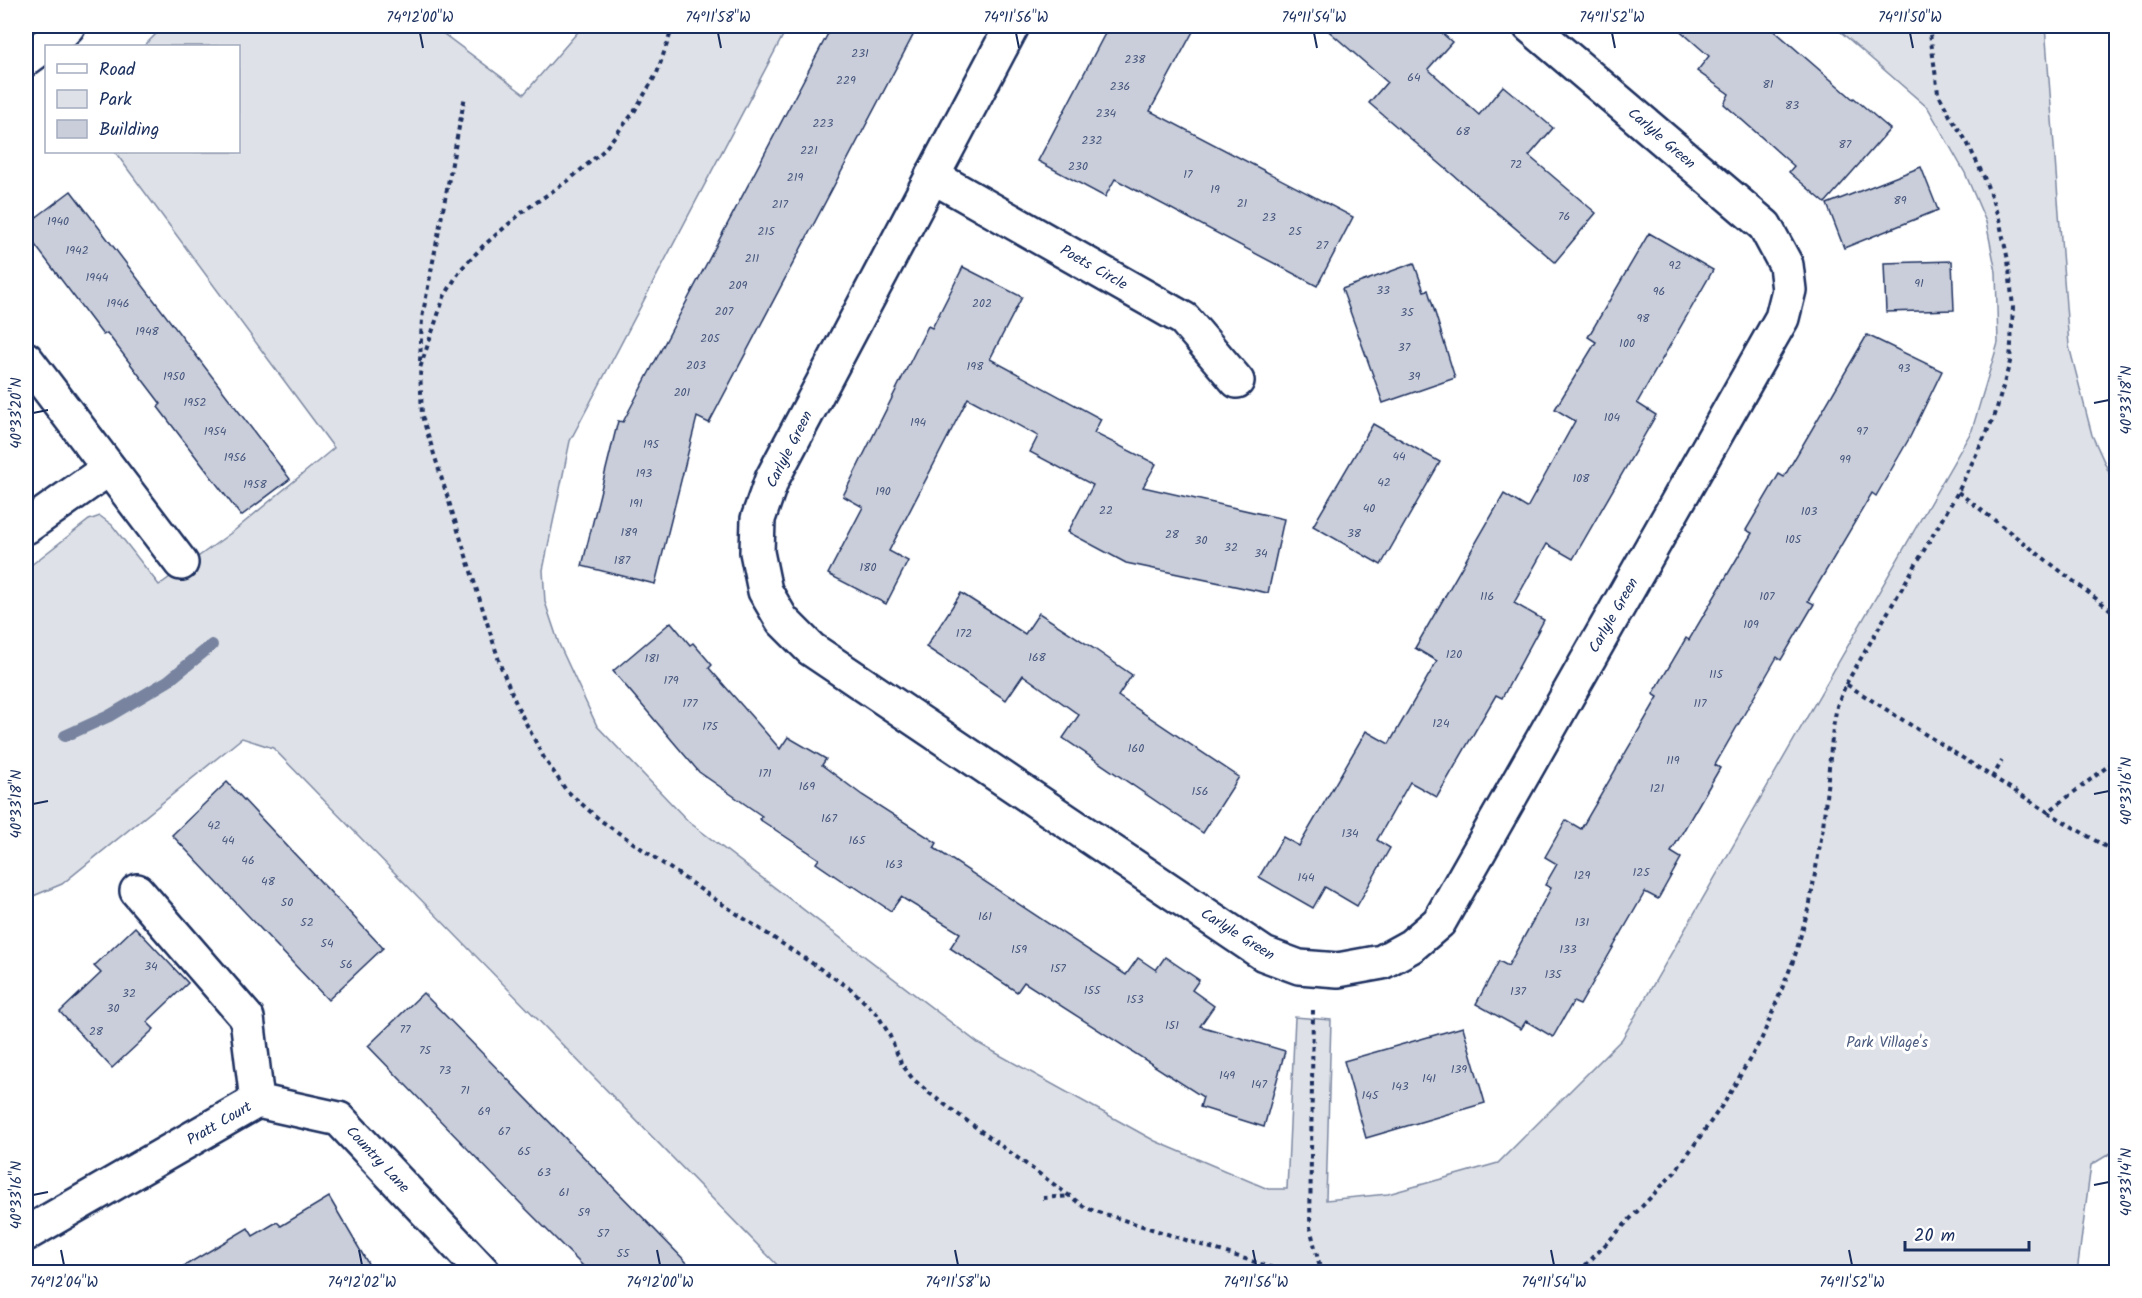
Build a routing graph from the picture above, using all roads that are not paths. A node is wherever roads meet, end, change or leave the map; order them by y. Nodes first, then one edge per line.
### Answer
1 (68, 26) edge
2 (1012, 26) edge
3 (1530, 26) edge
4 (45, 45) edge
5 (45, 45) edge
6 (26, 59) edge
7 (932, 176) junction
8 (26, 359) edge
9 (1237, 381) dead end
10 (108, 469) junction
11 (26, 527) edge
12 (181, 564) dead end
13 (137, 891) dead end
14 (257, 1101) junction
15 (26, 1234) edge
16 (472, 1269) edge

1 - 4 street
2 - 7 street, Carlyle Green
3 - 7 street, Carlyle Green
5 - 6 street
7 - 9 street, Poets Circle
8 - 10 street
10 - 11 street
10 - 12 street
13 - 14 street, Pratt Court
14 - 15 street, Pratt Court
14 - 16 street, Country Lane

